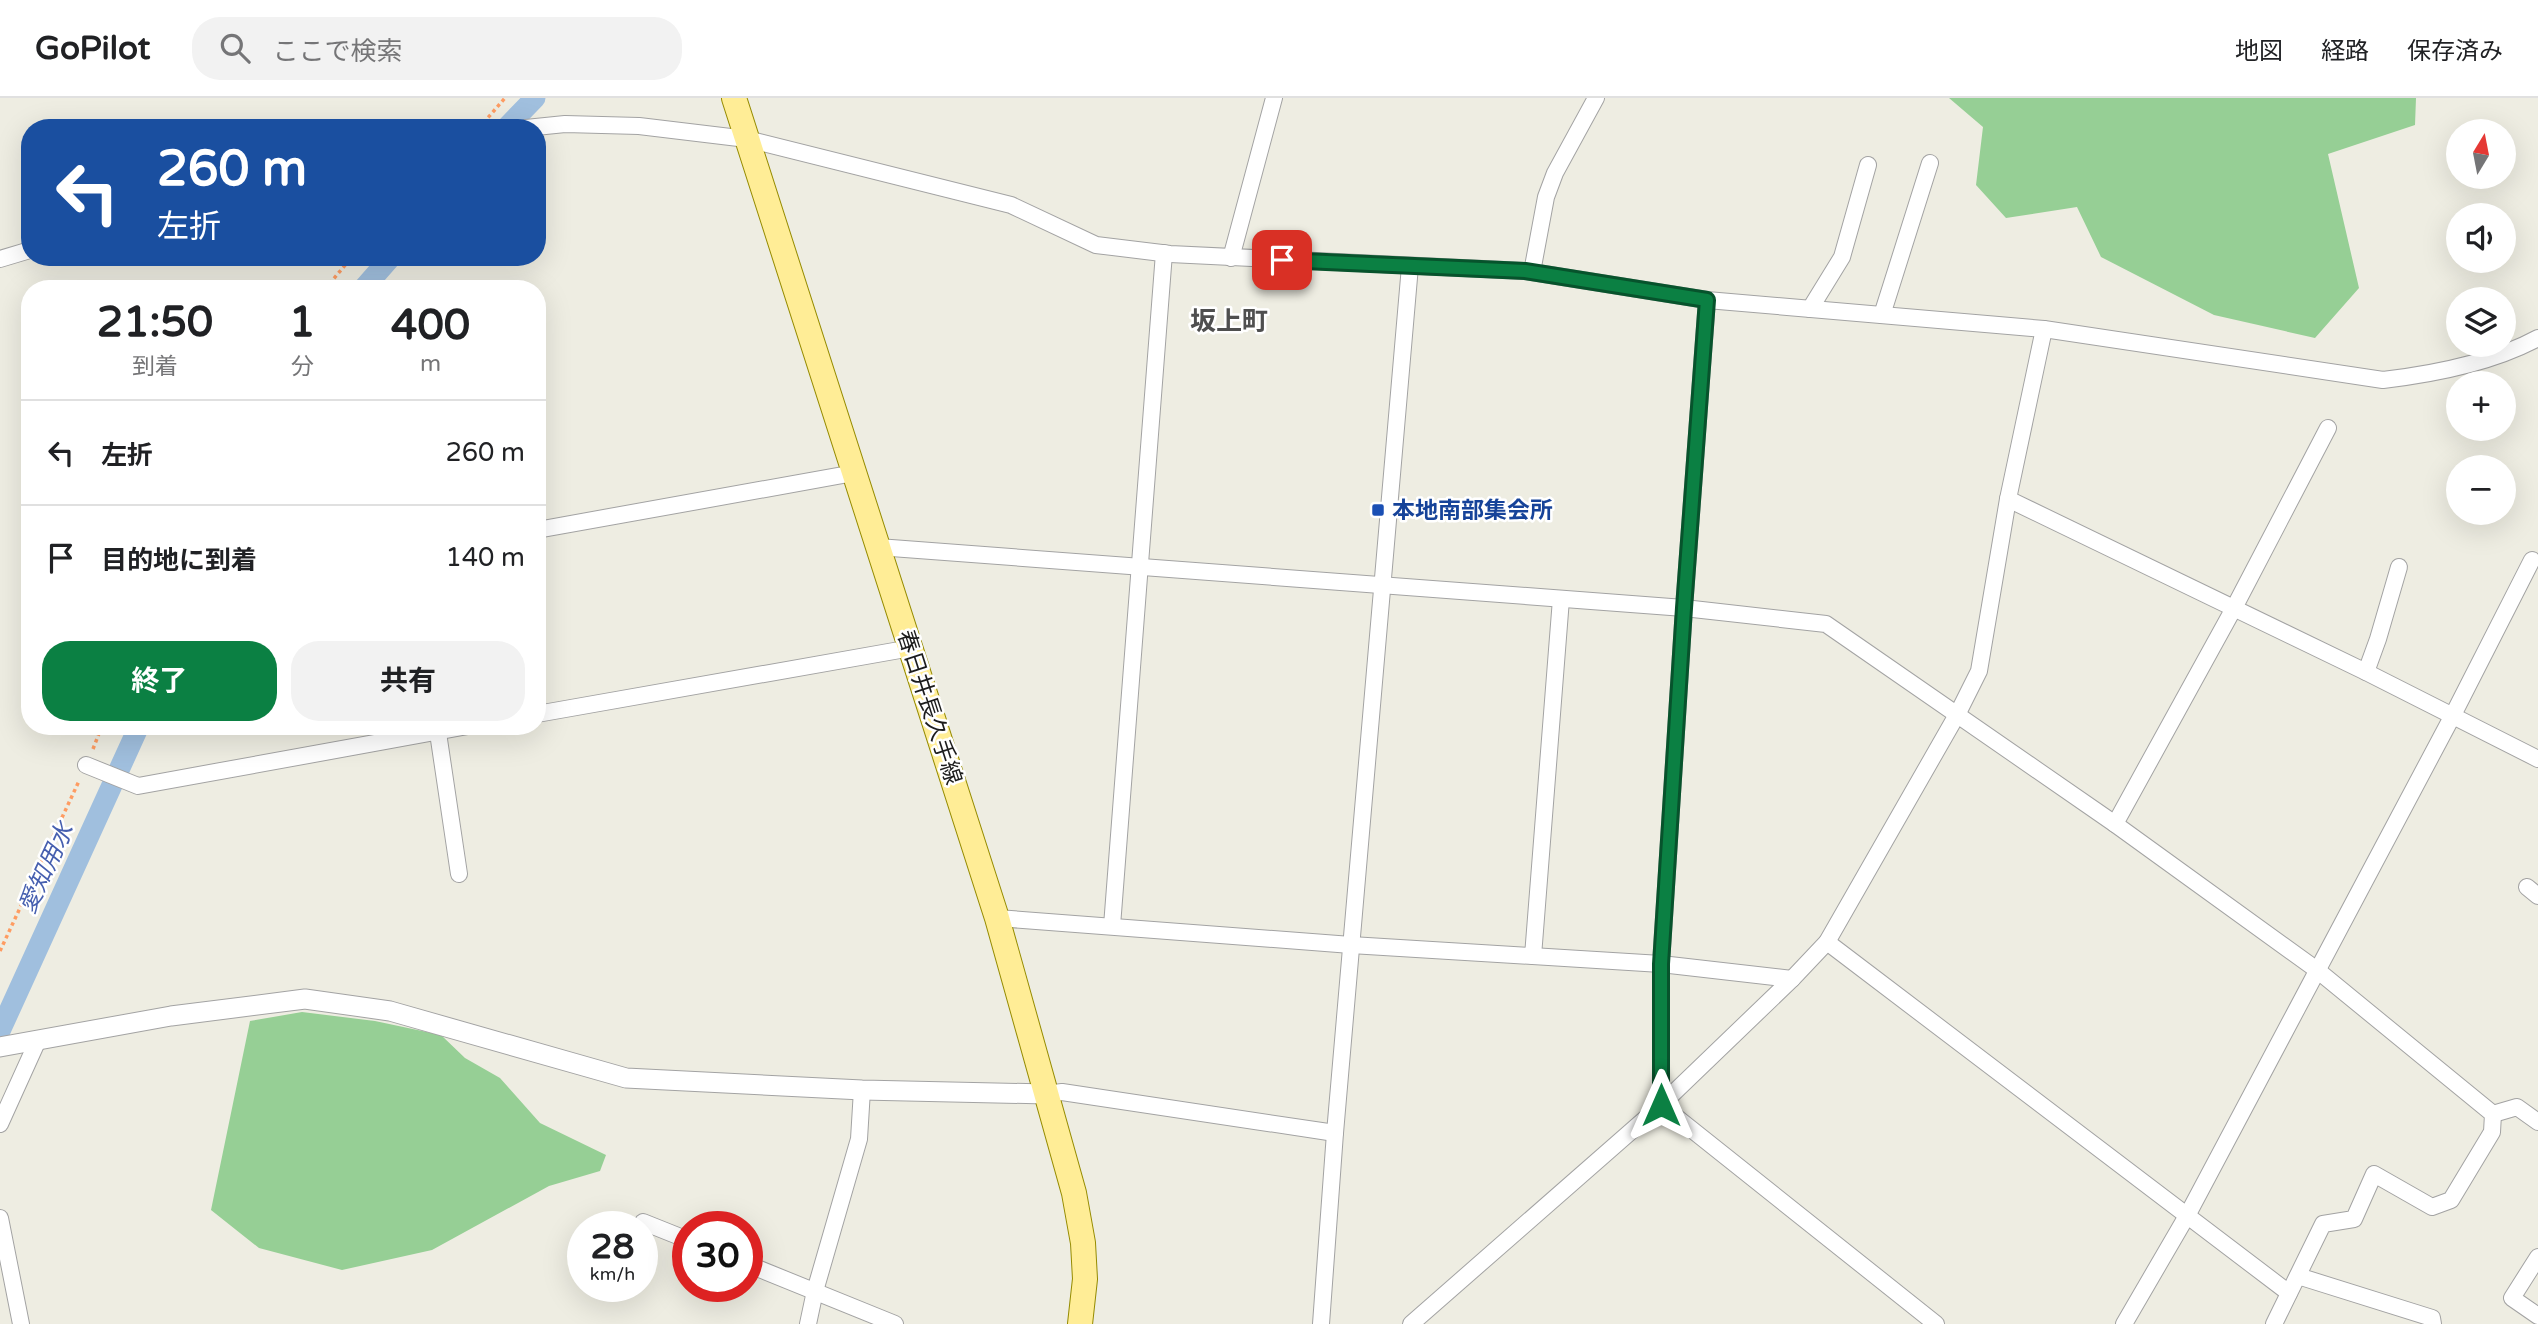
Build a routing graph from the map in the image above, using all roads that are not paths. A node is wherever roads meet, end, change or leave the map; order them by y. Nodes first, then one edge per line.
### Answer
1 (734, 98) edge
2 (1274, 98) edge
3 (1596, 98) edge
4 (546, 126) edge
5 (747, 139) junction
6 (1930, 163) dead end
7 (1868, 165) dead end
8 (21, 253) edge
9 (1164, 253) junction
10 (1231, 258) junction
11 (0, 260) edge
12 (1410, 266) junction
13 (1532, 272) junction
14 (1707, 300) junction
15 (1810, 309) junction
16 (1882, 315) junction
17 (2045, 329) junction
18 (2538, 338) edge
19 (2328, 428) dead end
20 (854, 473) junction
21 (2008, 499) junction
22 (546, 528) edge
23 (878, 547) junction
24 (2532, 560) dead end
25 (1139, 567) junction
26 (2399, 567) dead end
27 (1381, 586) junction
28 (1561, 598) junction
29 (1684, 608) junction
30 (2234, 608) junction
31 (911, 648) junction
32 (2365, 672) junction
33 (546, 712) edge
34 (1958, 713) junction
35 (2453, 715) junction
36 (406, 735) edge
37 (439, 735) edge
38 (2538, 759) edge
39 (86, 765) road end
40 (2115, 824) junction
41 (459, 874) dead end
42 (997, 918) junction
43 (1112, 926) junction
44 (1827, 942) junction
45 (1351, 945) junction
46 (1532, 957) junction
47 (1661, 964) junction
48 (2317, 970) junction
49 (1792, 979) junction
50 (29, 1041) junction
51 (0, 1046) edge
52 (862, 1090) junction
53 (1046, 1094) junction
54 (1661, 1105) junction
55 (2493, 1114) junction
56 (2538, 1122) edge
57 (0, 1124) edge
58 (1335, 1133) junction
59 (2188, 1214) junction
60 (0, 1218) edge
61 (2538, 1257) edge
62 (763, 1270) edge
63 (2298, 1276) junction
64 (815, 1291) junction
65 (2289, 1293) junction
66 (2538, 1316) edge
67 (21, 1324) edge
68 (808, 1324) edge
69 (895, 1324) edge
70 (1080, 1324) edge
71 (1321, 1324) edge
72 (1411, 1324) edge
73 (1936, 1324) edge
74 (2124, 1324) edge
75 (2274, 1324) edge
76 (2433, 1324) edge

1 - 5 main road, 春日井長久手線
2 - 10 street
3 - 13 street
4 - 5 street
5 - 9 street
5 - 20 main road, 春日井長久手線
6 - 16 street
7 - 15 street
8 - 11 street
9 - 10 street
9 - 25 street
10 - 12 street
12 - 13 street
12 - 27 street
13 - 14 street
14 - 15 street
14 - 29 street
15 - 16 street
16 - 17 street
17 - 18 street
17 - 21 street
19 - 30 street
20 - 22 street
20 - 23 main road, 春日井長久手線
21 - 30 street
21 - 34 street
23 - 25 street
23 - 31 main road, 春日井長久手線
24 - 35 street
25 - 27 street
25 - 43 street
26 - 32 street
27 - 28 street
27 - 45 street
28 - 29 street
28 - 46 street
29 - 34 street
29 - 47 street
30 - 32 street
30 - 40 street
31 - 33 street
31 - 42 main road, 春日井長久手線
32 - 35 street
34 - 40 street
34 - 44 street
35 - 38 street
35 - 48 street
36 - 39 street
37 - 41 street
40 - 48 street
42 - 43 street
42 - 53 main road, 春日井長久手線
43 - 45 street
44 - 49 street
44 - 59 street
45 - 46 street
45 - 58 street
46 - 47 street
47 - 49 street
47 - 54 street
48 - 55 street
48 - 59 street
49 - 54 street
50 - 51 street
50 - 52 street
50 - 57 street
52 - 53 street
52 - 64 street
53 - 58 street
53 - 70 main road, 春日井長久手線
54 - 72 street
54 - 73 street
55 - 56 street
55 - 63 street
58 - 71 street
59 - 65 street
59 - 74 street
60 - 67 street
61 - 66 street
62 - 64 street
63 - 65 street
63 - 76 street
64 - 68 street
64 - 69 street
65 - 75 street

